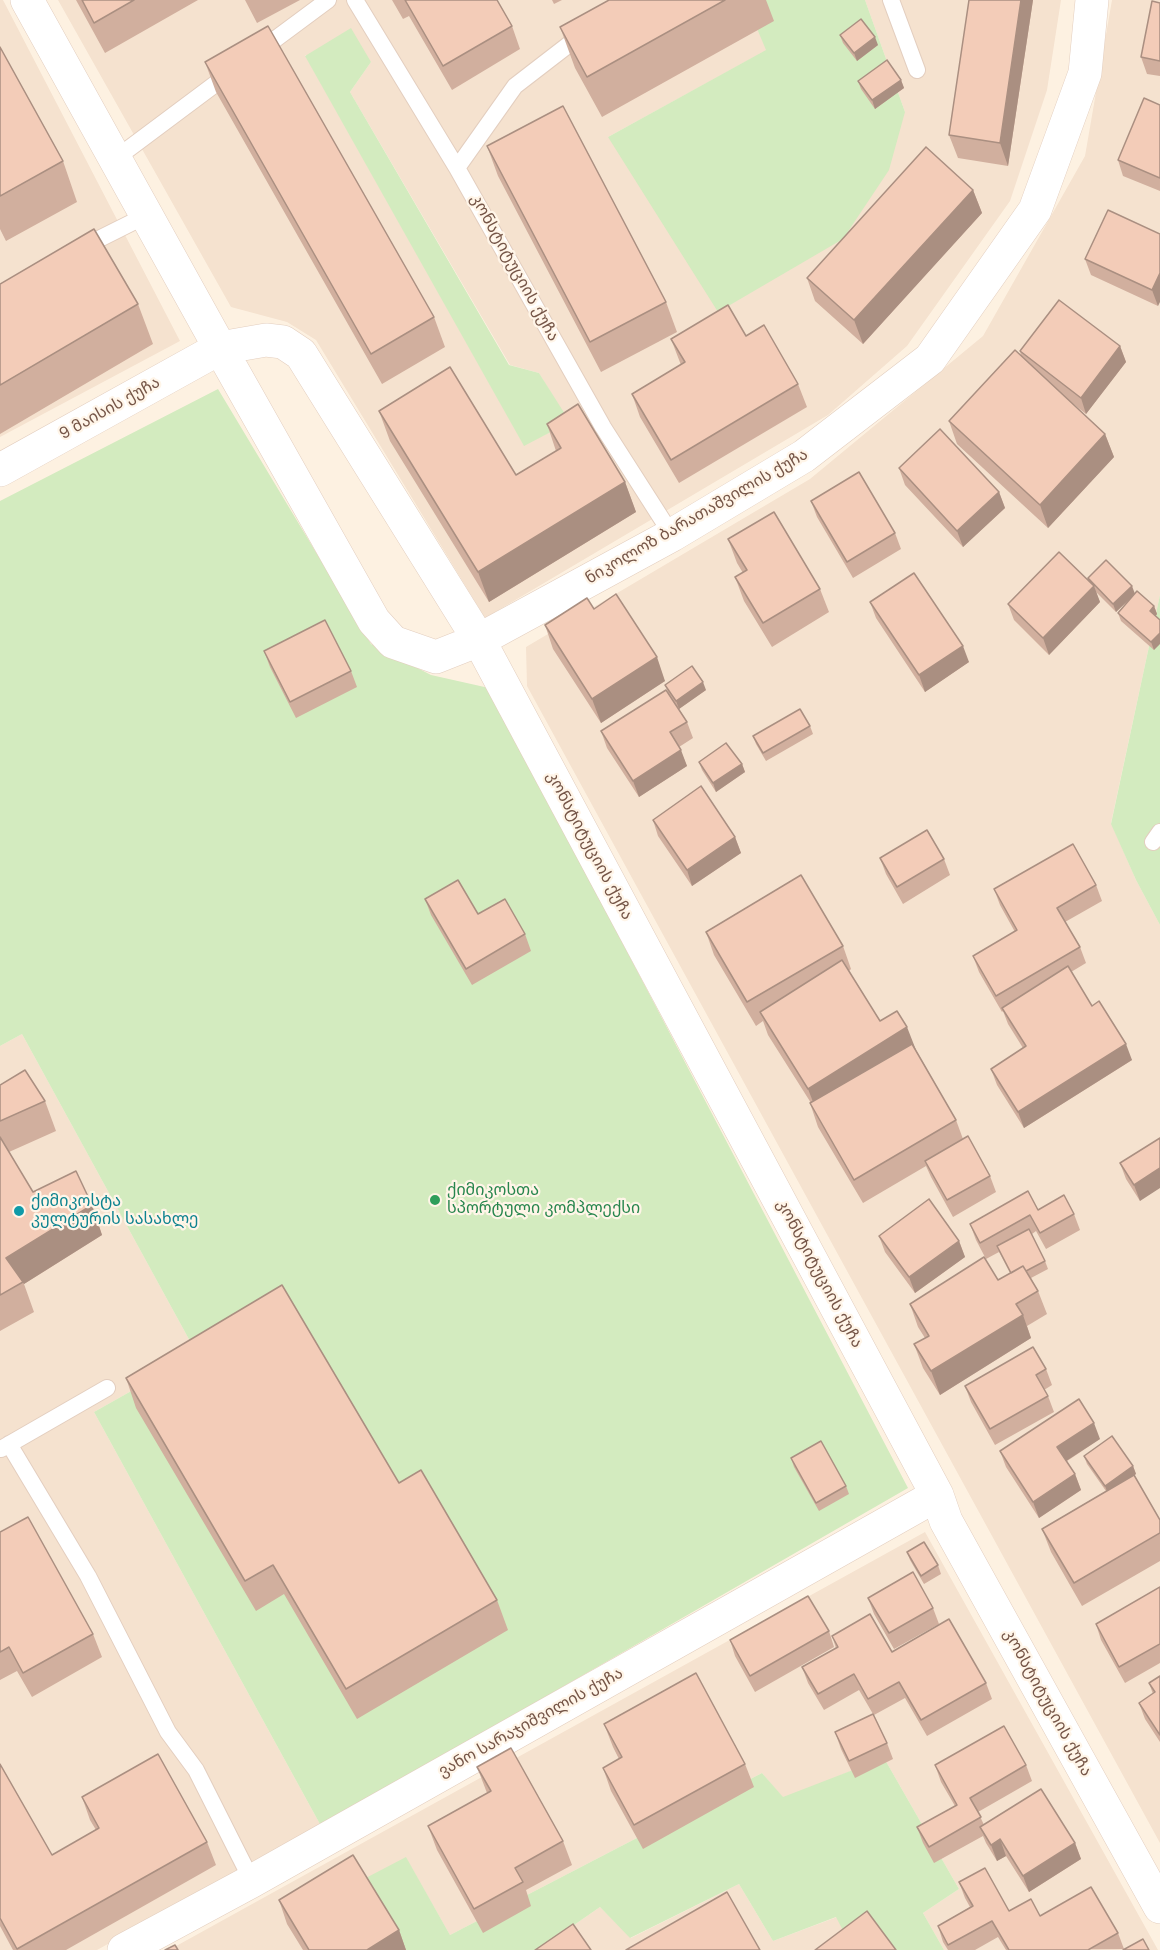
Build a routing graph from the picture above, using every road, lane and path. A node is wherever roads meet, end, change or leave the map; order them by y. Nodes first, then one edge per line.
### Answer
1 (27, 0) edge
2 (328, 0) edge
3 (355, 0) edge
4 (891, 0) edge
5 (1092, 0) edge
6 (598, 22) edge
7 (916, 70) dead end
8 (115, 159) junction
9 (457, 168) junction
10 (147, 215) junction
11 (63, 257) edge
12 (220, 348) junction
13 (0, 470) edge
14 (672, 535) junction
15 (479, 640) junction
16 (107, 1388) dead end
17 (5, 1446) edge
18 (937, 1495) junction
19 (252, 1881) junction
20 (1160, 1907) edge
21 (124, 1950) edge

1 - 8 street
2 - 8 lane
3 - 9 lane, კონსტიტუციის ქუჩა
4 - 7 lane
5 - 14 street, ნიკოლოზ ბარათაშვილის ქუჩა
6 - 9 lane
8 - 10 street
9 - 14 lane, კონსტიტუციის ქუჩა
10 - 11 lane
10 - 12 street
12 - 13 street, 9 მაისის ქუჩა
12 - 15 street, კონსტიტუციის ქუჩა
12 - 15 street
14 - 15 street, ნიკოლოზ ბარათაშვილის ქუჩა
15 - 18 street, კონსტიტუციის ქუჩა
16 - 17 lane
17 - 19 lane
18 - 19 street, ვანო სარაჯიშვილის ქუჩა
18 - 20 street, კონსტიტუციის ქუჩა
19 - 21 street, ვანო სარაჯიშვილის ქუჩა

